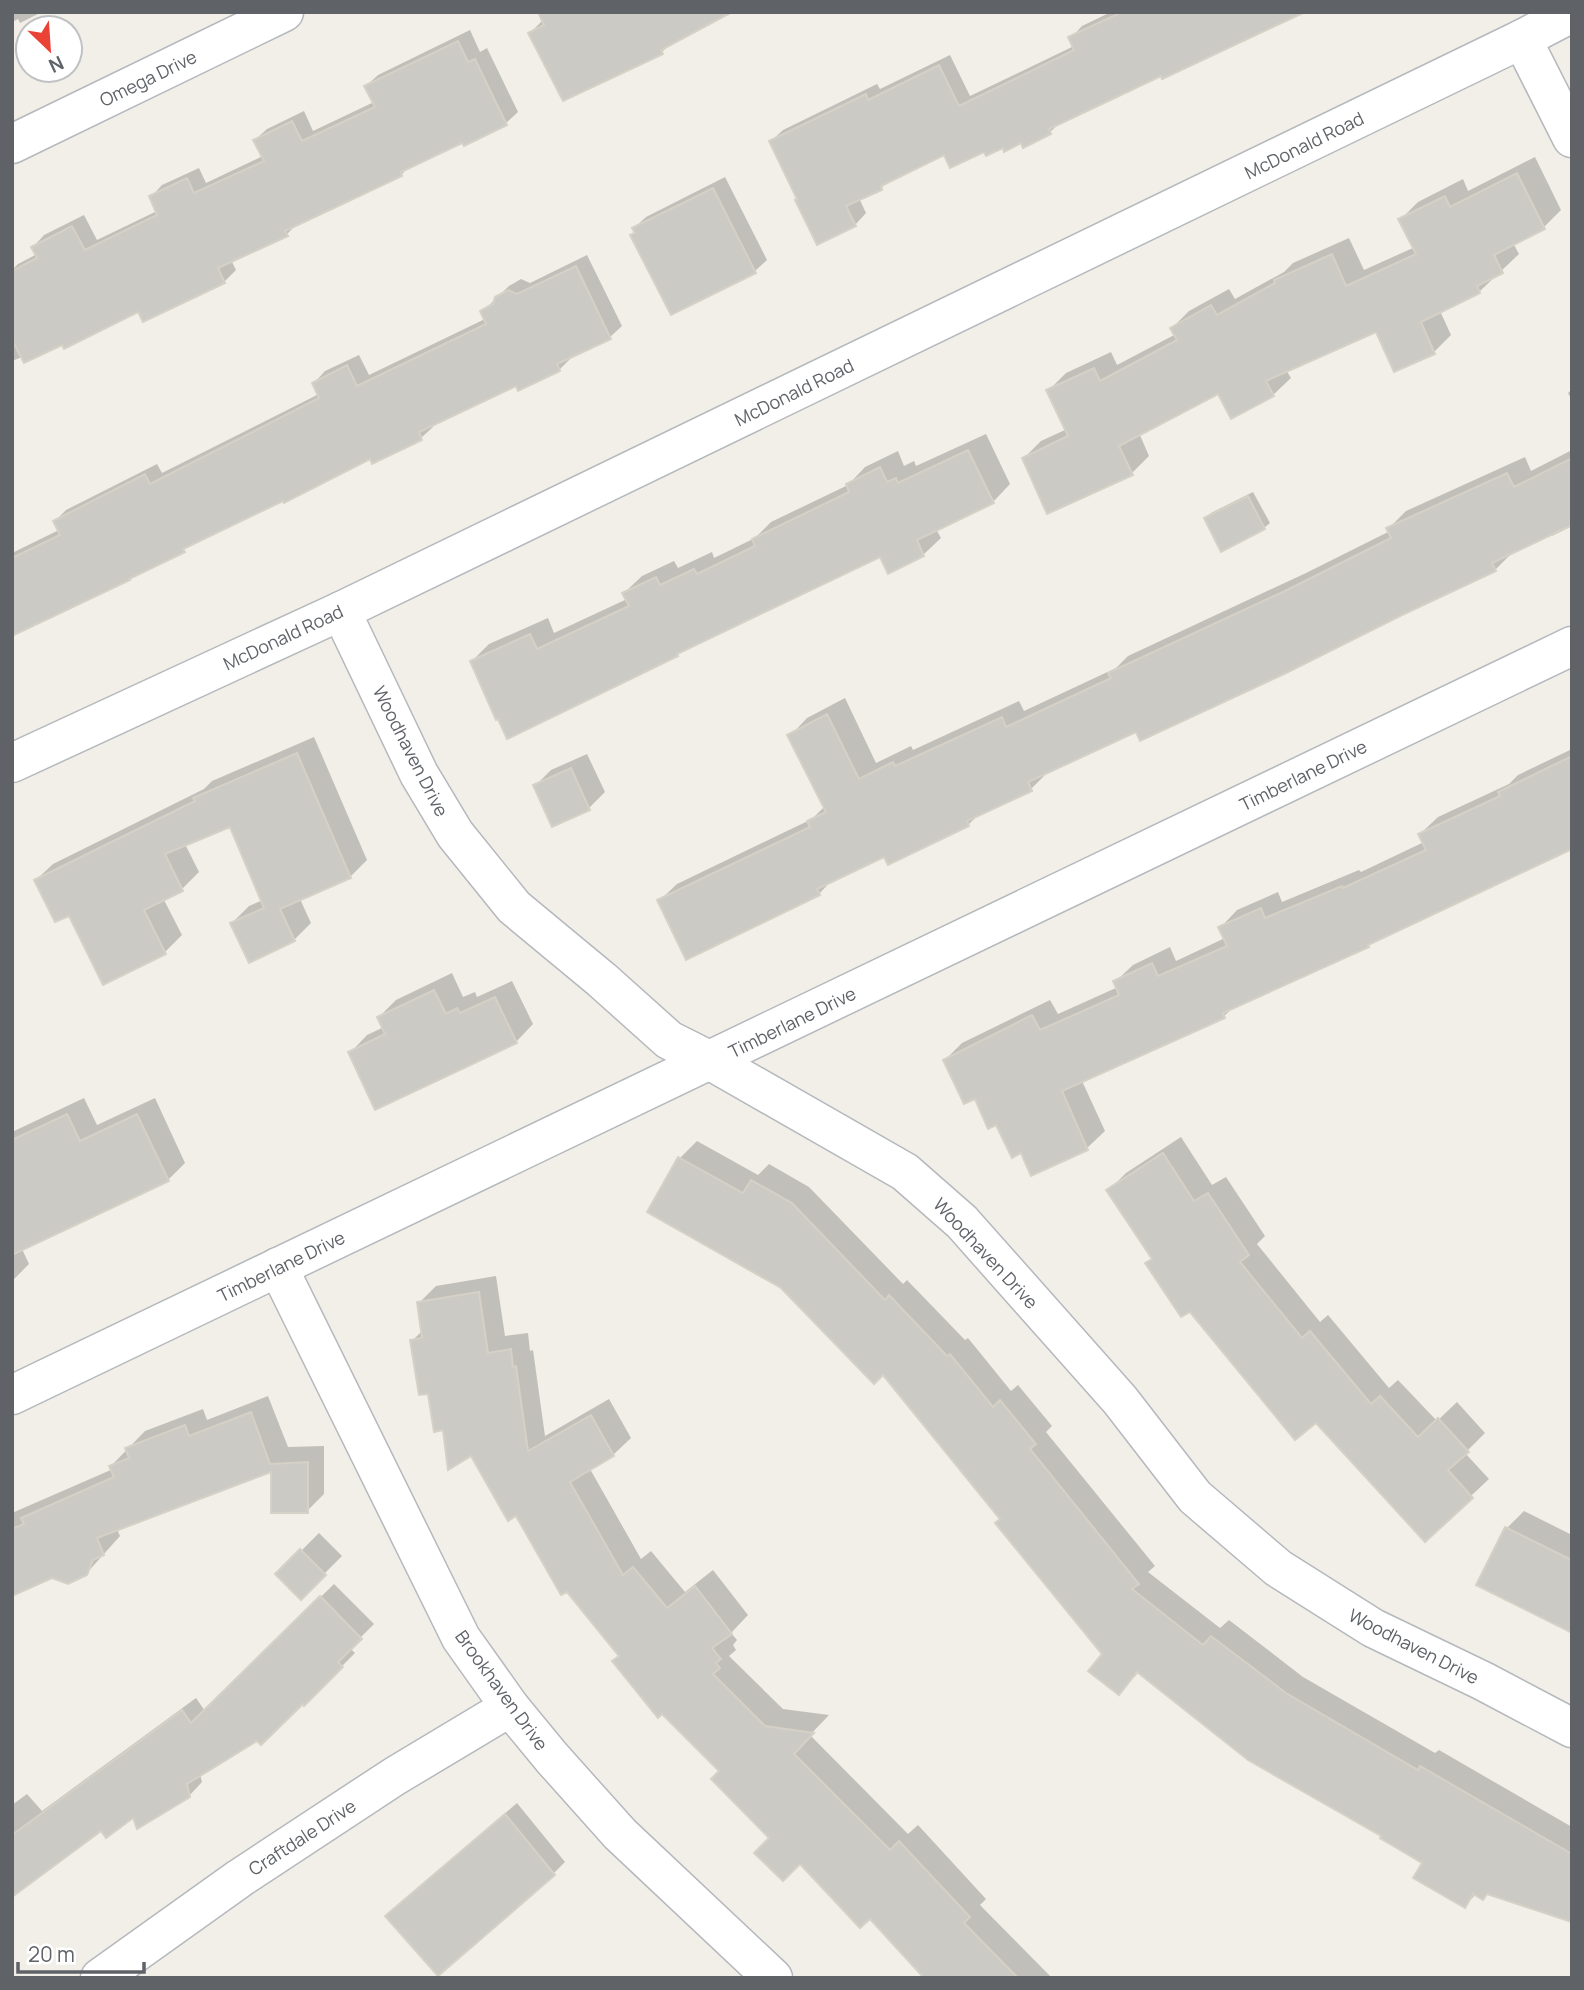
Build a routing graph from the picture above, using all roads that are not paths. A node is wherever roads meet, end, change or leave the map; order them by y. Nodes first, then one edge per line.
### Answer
1 (284, 12) edge
2 (1572, 13) edge
3 (1522, 39) junction
4 (1572, 138) edge
5 (12, 144) edge
6 (341, 611) junction
7 (1572, 646) edge
8 (12, 762) edge
9 (711, 1061) junction
10 (278, 1267) junction
11 (12, 1395) edge
12 (510, 1707) junction
13 (1572, 1728) edge
14 (100, 1978) edge
15 (773, 1978) edge

1 - 5 street, Omega Drive
2 - 3 street, McDonald Road
3 - 4 street
3 - 6 street, McDonald Road
6 - 8 street, McDonald Road
6 - 9 street, Woodhaven Drive
7 - 9 street, Timberlane Drive
9 - 10 street, Timberlane Drive
9 - 13 street, Woodhaven Drive
10 - 11 street, Timberlane Drive
10 - 12 street, Brookhaven Drive
12 - 14 street, Craftdale Drive
12 - 15 street, Brookhaven Drive

